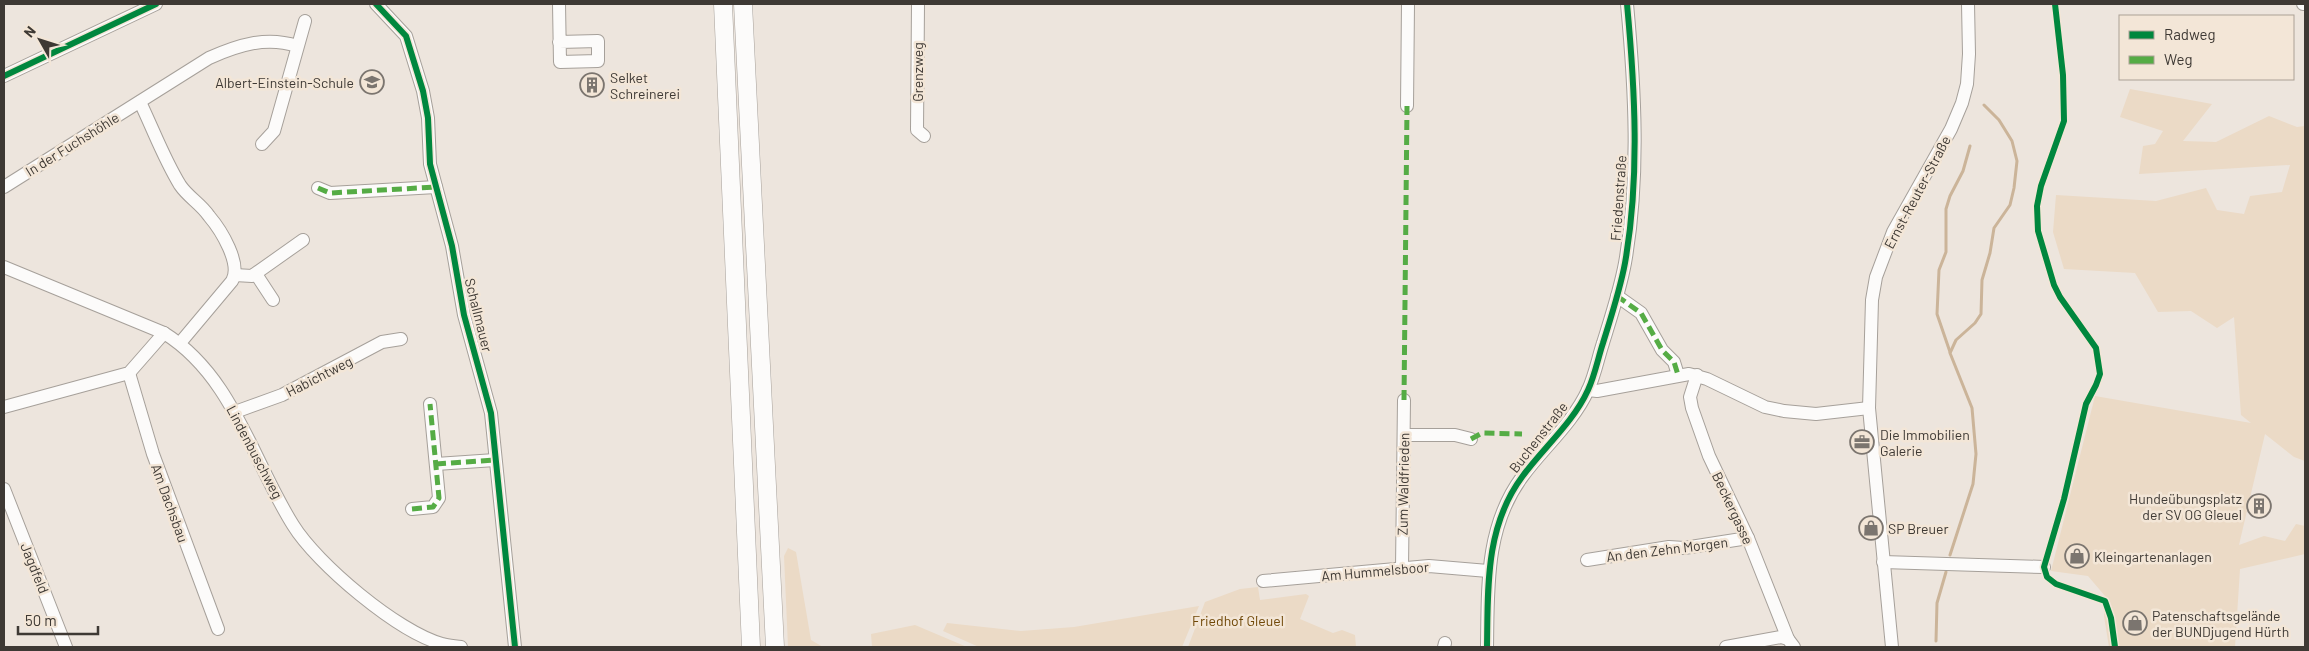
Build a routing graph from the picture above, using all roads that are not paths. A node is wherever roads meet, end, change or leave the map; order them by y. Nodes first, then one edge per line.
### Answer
1 (156, 4) edge
2 (376, 4) edge
3 (558, 4) edge
4 (723, 4) edge
5 (743, 4) edge
6 (918, 4) edge
7 (1408, 4) edge
8 (1627, 4) edge
9 (1968, 4) edge
10 (305, 21) dead end
11 (559, 42) dead end
12 (297, 46) junction
13 (4, 76) edge
14 (140, 102) junction
15 (1407, 106) dead end
16 (924, 136) dead end
17 (262, 144) dead end
18 (4, 187) edge
19 (436, 187) junction
20 (318, 188) dead end
21 (303, 240) dead end
22 (4, 267) edge
23 (256, 274) junction
24 (235, 276) junction
25 (1617, 296) junction
26 (273, 300) dead end
27 (164, 333) junction
28 (401, 339) dead end
29 (180, 343) junction
30 (129, 374) junction
31 (1678, 375) junction
32 (1698, 375) junction
33 (1588, 390) junction
34 (1404, 400) dead end
35 (430, 404) dead end
36 (4, 407) edge
37 (1869, 408) junction
38 (235, 412) junction
39 (1404, 435) junction
40 (1471, 439) dead end
41 (495, 460) junction
42 (436, 464) junction
43 (4, 489) edge
44 (412, 509) dead end
45 (1748, 538) junction
46 (1586, 560) dead end
47 (1883, 562) junction
48 (2044, 567) dead end
49 (1402, 568) junction
50 (1488, 571) junction
51 (1262, 580) dead end
52 (218, 629) dead end
53 (1791, 643) edge
54 (66, 647) edge
55 (461, 647) edge
56 (515, 647) edge
57 (751, 647) edge
58 (774, 647) edge
59 (1488, 647) edge
60 (1726, 647) edge
61 (1892, 647) edge

1 - 13 street
2 - 19 street, Schallmauer
3 - 11 street
4 - 57 highway
5 - 58 highway
6 - 16 street, Grenzweg
7 - 15 street
8 - 25 street, Friedenstraße
9 - 37 street, Ernst-Reuter-Straße
10 - 12 street
12 - 14 street, In der Fuchshöhle
12 - 17 street
14 - 18 street, In der Fuchshöhle
14 - 24 street
19 - 20 street
19 - 41 street, Schallmauer
21 - 23 street
22 - 27 street, Lindenbuschweg
23 - 24 street
23 - 26 street
24 - 29 street
25 - 31 street
25 - 33 street, Friedenstraße
27 - 29 street, Lindenbuschweg
27 - 30 street
28 - 38 street, Habichtweg
29 - 38 street, Lindenbuschweg
30 - 36 street
30 - 52 street, Am Dachsbau
31 - 32 street
31 - 33 street
32 - 37 street
32 - 45 street, Beckergasse
33 - 50 street, Buchenstraße
34 - 39 street, Zum Waldfrieden
35 - 42 street
37 - 47 street, Ernst-Reuter-Straße
38 - 55 street, Lindenbuschweg
39 - 40 street
39 - 49 street, Zum Waldfrieden
41 - 42 street
41 - 56 street, Schallmauer
42 - 44 street
43 - 54 street, Jagdfeld
45 - 46 street, An den Zehn Morgen
45 - 53 street, Beckergasse
47 - 48 street
47 - 61 street, Ernst-Reuter-Straße
49 - 50 street, Am Hummelsboor
49 - 51 street, Am Hummelsboor
50 - 59 street, Buchenstraße
53 - 60 street

